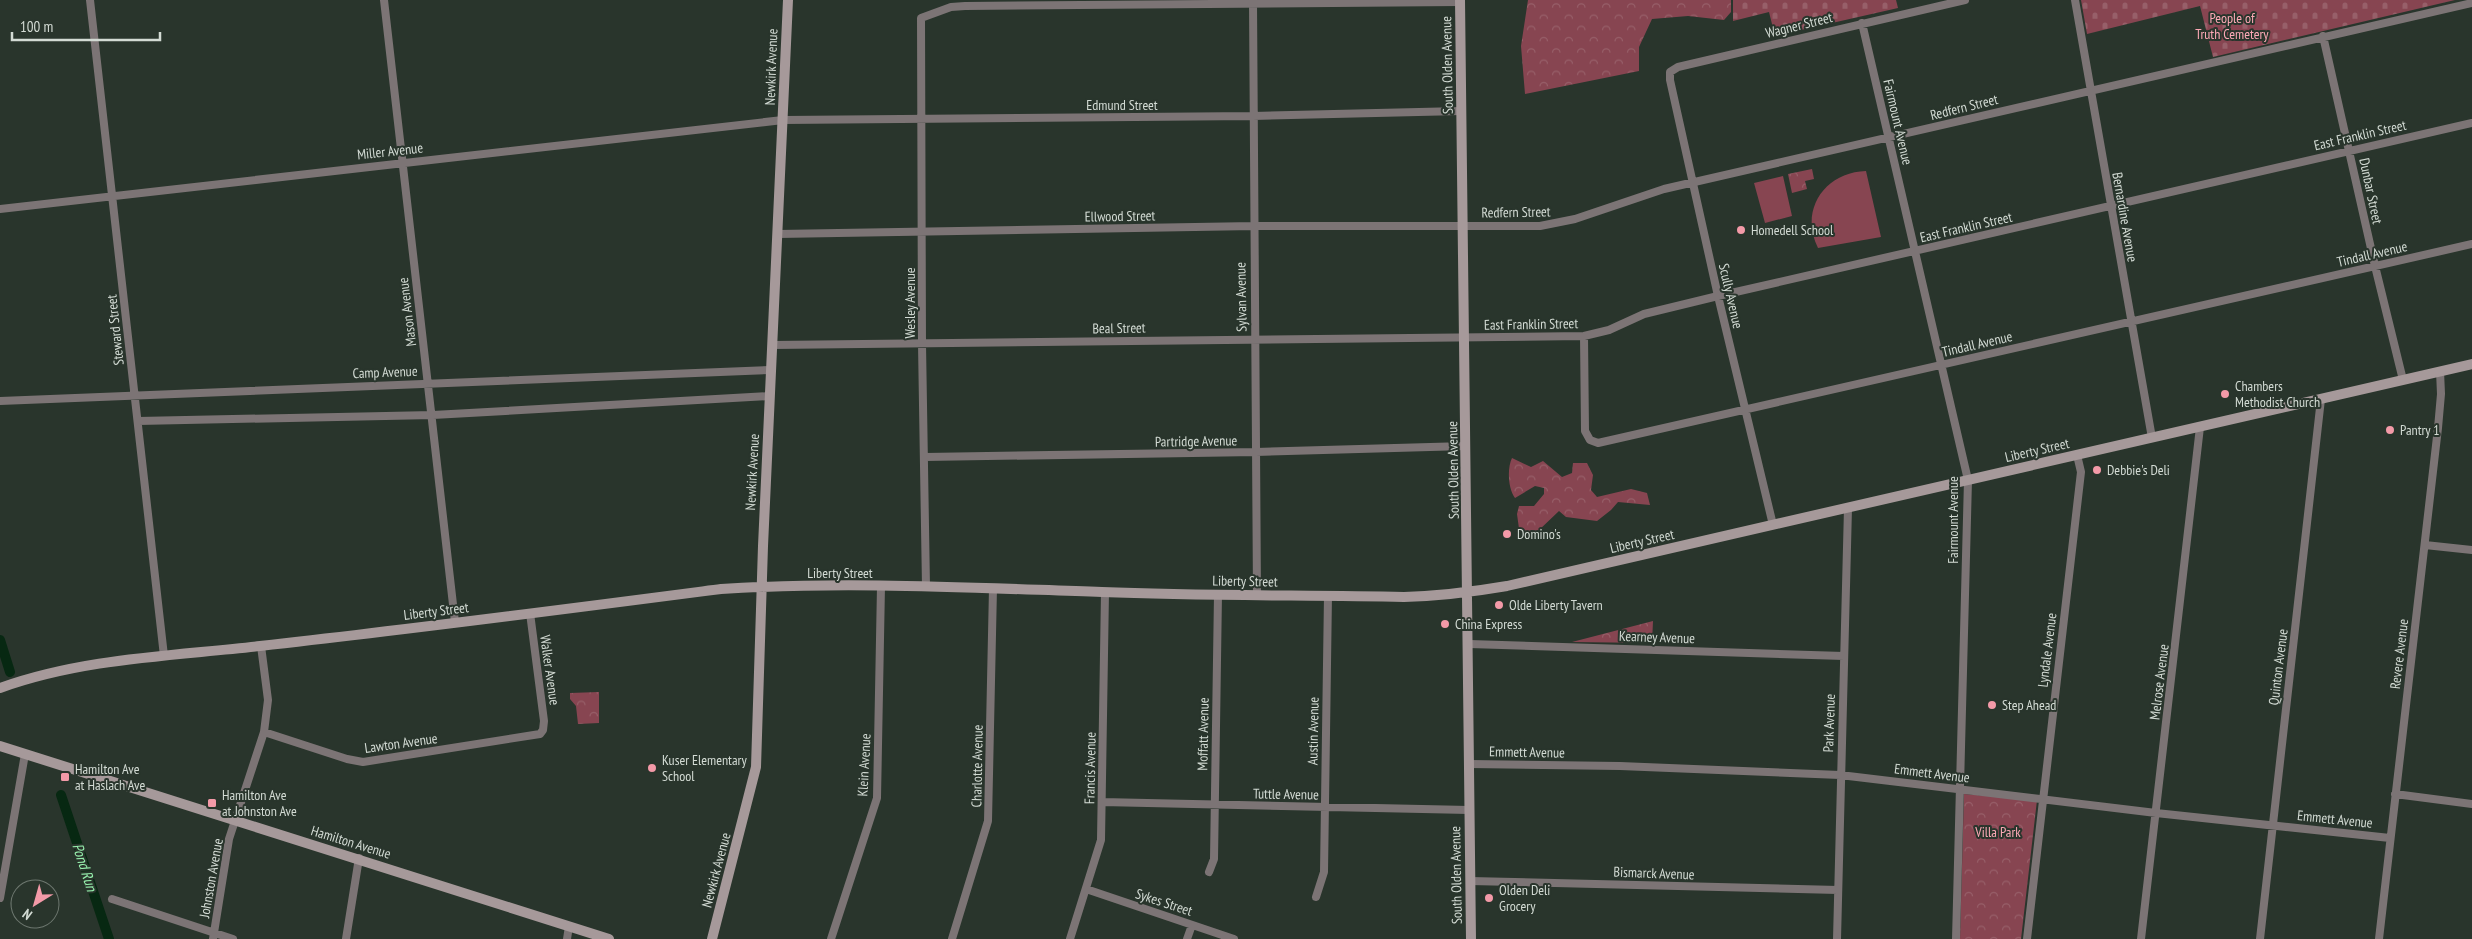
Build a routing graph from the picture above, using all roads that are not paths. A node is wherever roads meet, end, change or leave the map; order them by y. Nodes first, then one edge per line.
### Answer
1 (90, 0) edge
2 (384, 0) edge
3 (788, 0) edge
4 (1965, 0) edge
5 (2075, 0) edge
6 (1460, 1) edge
7 (1253, 2) edge
8 (2472, 3) edge
9 (1862, 23) junction
10 (2324, 36) junction
11 (1670, 72) joint
12 (2090, 90) junction
13 (1461, 111) junction
14 (1252, 116) junction
15 (922, 118) junction
16 (783, 120) junction
17 (2472, 123) edge
18 (1889, 138) junction
19 (2349, 150) junction
20 (403, 162) junction
21 (1693, 183) junction
22 (112, 196) junction
23 (2110, 206) junction
24 (0, 208) edge
25 (1463, 224) junction
26 (1254, 226) junction
27 (923, 232) junction
28 (778, 234) junction
29 (2472, 244) edge
30 (1916, 252) junction
31 (2375, 266) junction
32 (1718, 296) junction
33 (2131, 322) junction
34 (1584, 336) junction
35 (1465, 337) junction
36 (1255, 339) junction
37 (922, 344) junction
38 (773, 345) junction
39 (2472, 364) edge
40 (1941, 365) junction
41 (771, 370) junction
42 (2440, 371) junction
43 (2403, 380) junction
44 (428, 383) junction
45 (135, 394) junction
46 (770, 396) junction
47 (2321, 399) junction
48 (0, 401) edge
49 (1745, 410) junction
50 (433, 415) junction
51 (138, 421) junction
52 (2200, 427) junction
53 (2152, 438) junction
54 (1466, 446) junction
55 (1256, 452) junction
56 (2077, 455) junction
57 (925, 457) junction
58 (1968, 480) junction
59 (1848, 508) junction
60 (1773, 525) junction
61 (2425, 545) junction
62 (2472, 550) edge
63 (881, 586) junction
64 (762, 587) junction
65 (926, 587) junction
66 (993, 588) junction
67 (1105, 592) junction
68 (1468, 592) junction
69 (1218, 594) junction
70 (1257, 595) junction
71 (1328, 595) junction
72 (530, 614) junction
73 (455, 622) junction
74 (1469, 644) junction
75 (260, 646) junction
76 (164, 656) junction
77 (1844, 656) junction
78 (0, 688) edge
79 (543, 730) joint
80 (264, 732) junction
81 (0, 746) edge
82 (25, 754) junction
83 (1469, 764) junction
84 (1840, 775) junction
85 (1959, 788) junction
86 (2395, 794) junction
87 (2043, 798) junction
88 (1102, 802) junction
89 (2472, 804) edge
90 (1214, 805) junction
91 (1324, 808) junction
92 (1469, 810) junction
93 (2156, 813) junction
94 (234, 822) junction
95 (2272, 825) junction
96 (2390, 838) junction
97 (359, 858) junction
98 (3, 866) edge
99 (1209, 872) dead end
100 (1470, 880) junction
101 (1086, 890) junction
102 (1838, 890) junction
103 (1316, 897) dead end
104 (0, 898) edge
105 (112, 899) dead end
106 (1192, 925) junction
107 (569, 926) junction
108 (213, 936) edge
109 (233, 939) edge
110 (346, 939) edge
111 (567, 939) edge
112 (609, 939) edge
113 (712, 939) edge
114 (830, 939) edge
115 (952, 939) edge
116 (1070, 939) edge
117 (1187, 939) edge
118 (1234, 939) edge
119 (1471, 939) edge
120 (1837, 939) edge
121 (1956, 939) edge
122 (2027, 939) edge
123 (2141, 939) edge
124 (2260, 939) edge
125 (2379, 939) edge

1 - 22 street, Steward Street
2 - 20 street, Mason Avenue
3 - 16 street, Newkirk Avenue
4 - 9 street, Wagner Street
5 - 12 street, Bernardine Avenue
6 - 7 street
6 - 13 street, South Olden Avenue
7 - 14 street, Sylvan Avenue
7 - 15 street, Wesley Avenue
8 - 10 street, Redfern Street
9 - 11 street, Wagner Street
9 - 18 street, Fairmount Avenue
10 - 12 street, Redfern Street
10 - 19 street, Dunbar Street
11 - 21 street, Scully Avenue
12 - 18 street, Redfern Street
12 - 23 street, Bernardine Avenue
13 - 14 street, Edmund Street
13 - 25 street, South Olden Avenue
14 - 15 street, Edmund Street
14 - 26 street, Sylvan Avenue
15 - 16 street, Edmund Street
15 - 27 street, Wesley Avenue
16 - 20 street, Miller Avenue
16 - 28 street, Newkirk Avenue
17 - 19 street, East Franklin Street
18 - 21 street, Redfern Street
18 - 30 street, Fairmount Avenue
19 - 23 street, East Franklin Street
19 - 31 street, Dunbar Street
20 - 22 street, Miller Avenue
20 - 44 street, Mason Avenue
21 - 25 street, Redfern Street
21 - 32 street, Scully Avenue
22 - 24 street, Miller Avenue
22 - 45 street, Steward Street
23 - 30 street, East Franklin Street
23 - 33 street, Bernardine Avenue
25 - 26 street, Ellwood Street
25 - 35 street, South Olden Avenue
26 - 27 street, Ellwood Street
26 - 36 street, Sylvan Avenue
27 - 28 street, Ellwood Street
27 - 37 street, Wesley Avenue
28 - 38 street, Newkirk Avenue
29 - 31 street, Tindall Avenue
30 - 32 street, East Franklin Street
30 - 40 street, Fairmount Avenue
31 - 33 street, Tindall Avenue
31 - 43 street, Dunbar Street
32 - 34 street, East Franklin Street
32 - 49 street, Scully Avenue
33 - 40 street, Tindall Avenue
33 - 53 street, Bernardine Avenue
34 - 35 street, East Franklin Street
34 - 49 street, Tindall Avenue
35 - 36 street, Beal Street
35 - 54 street, South Olden Avenue
36 - 37 street, Beal Street
36 - 55 street, Sylvan Avenue
37 - 38 street, Beal Street
37 - 57 street, Wesley Avenue
38 - 41 street, Newkirk Avenue
39 - 42 street, Liberty Street
40 - 49 street, Tindall Avenue
40 - 58 street, Fairmount Avenue
41 - 44 street, Camp Avenue
41 - 46 street, Newkirk Avenue
42 - 43 street, Liberty Street
42 - 61 street, Revere Avenue
43 - 47 street, Liberty Street
44 - 45 street, Camp Avenue
44 - 50 street, Mason Avenue
45 - 48 street, Camp Avenue
45 - 51 street, Steward Street
46 - 50 street
46 - 64 street, Newkirk Avenue
47 - 52 street, Liberty Street
47 - 95 street, Quinton Avenue
49 - 60 street, Scully Avenue
50 - 51 street
50 - 73 street, Mason Avenue
51 - 76 street, Steward Street
52 - 53 street, Liberty Street
52 - 93 street, Melrose Avenue
53 - 56 street, Liberty Street
54 - 55 street, Partridge Avenue
54 - 68 street, South Olden Avenue
55 - 57 street, Partridge Avenue
55 - 70 street, Sylvan Avenue
56 - 58 street, Liberty Street
56 - 87 street, Lyndale Avenue
57 - 65 street, Wesley Avenue
58 - 59 street, Liberty Street
58 - 85 street, Fairmount Avenue
59 - 60 street, Liberty Street
59 - 77 street, Park Avenue
60 - 68 street, Liberty Street
61 - 62 street
61 - 86 street, Revere Avenue
63 - 64 street, Liberty Street
63 - 65 street, Liberty Street
63 - 114 street, Klein Avenue
64 - 72 street, Liberty Street
64 - 113 street, Newkirk Avenue
65 - 66 street, Liberty Street
66 - 67 street, Liberty Street
66 - 115 street, Charlotte Avenue
67 - 69 street, Liberty Street
67 - 88 street, Francis Avenue
68 - 71 street, Liberty Street
68 - 74 street, South Olden Avenue
69 - 70 street, Liberty Street
69 - 90 street, Moffatt Avenue
70 - 71 street, Liberty Street
71 - 91 street, Austin Avenue
72 - 73 street, Liberty Street
72 - 79 street, Walker Avenue
73 - 75 street, Liberty Street
74 - 77 street, Kearney Avenue
74 - 83 street, South Olden Avenue
75 - 76 street, Liberty Street
75 - 80 street, Johnston Avenue
76 - 78 street, Liberty Street
77 - 84 street, Park Avenue
79 - 80 street, Lawton Avenue
80 - 94 street, Johnston Avenue
81 - 82 street, Hamilton Avenue
82 - 94 street, Hamilton Avenue
82 - 98 street
83 - 84 street, Emmett Avenue
83 - 92 street, South Olden Avenue
84 - 85 street, Emmett Avenue
84 - 102 street, Park Avenue
85 - 87 street, Emmett Avenue
85 - 121 street, Fairmount Avenue
86 - 89 street
86 - 96 street, Revere Avenue
87 - 93 street, Emmett Avenue
87 - 122 street, Lyndale Avenue
88 - 90 street, Tuttle Avenue
88 - 101 street, Francis Avenue
90 - 91 street, Tuttle Avenue
90 - 99 street, Moffatt Avenue
91 - 92 street, Tuttle Avenue
91 - 103 street, Austin Avenue
92 - 100 street, South Olden Avenue
93 - 95 street, Emmett Avenue
93 - 123 street, Melrose Avenue
94 - 97 street, Hamilton Avenue
94 - 108 street, Johnston Avenue
95 - 96 street, Emmett Avenue
95 - 124 street, Quinton Avenue
96 - 125 street, Revere Avenue
97 - 107 street, Hamilton Avenue
97 - 110 street
98 - 104 street
100 - 102 street, Bismarck Avenue
100 - 119 street, South Olden Avenue
101 - 106 street, Sykes Street
101 - 116 street, Francis Avenue
102 - 120 street, Park Avenue
105 - 108 street
106 - 117 street
106 - 118 street, Sykes Street
107 - 111 street
107 - 112 street, Hamilton Avenue
108 - 109 street

